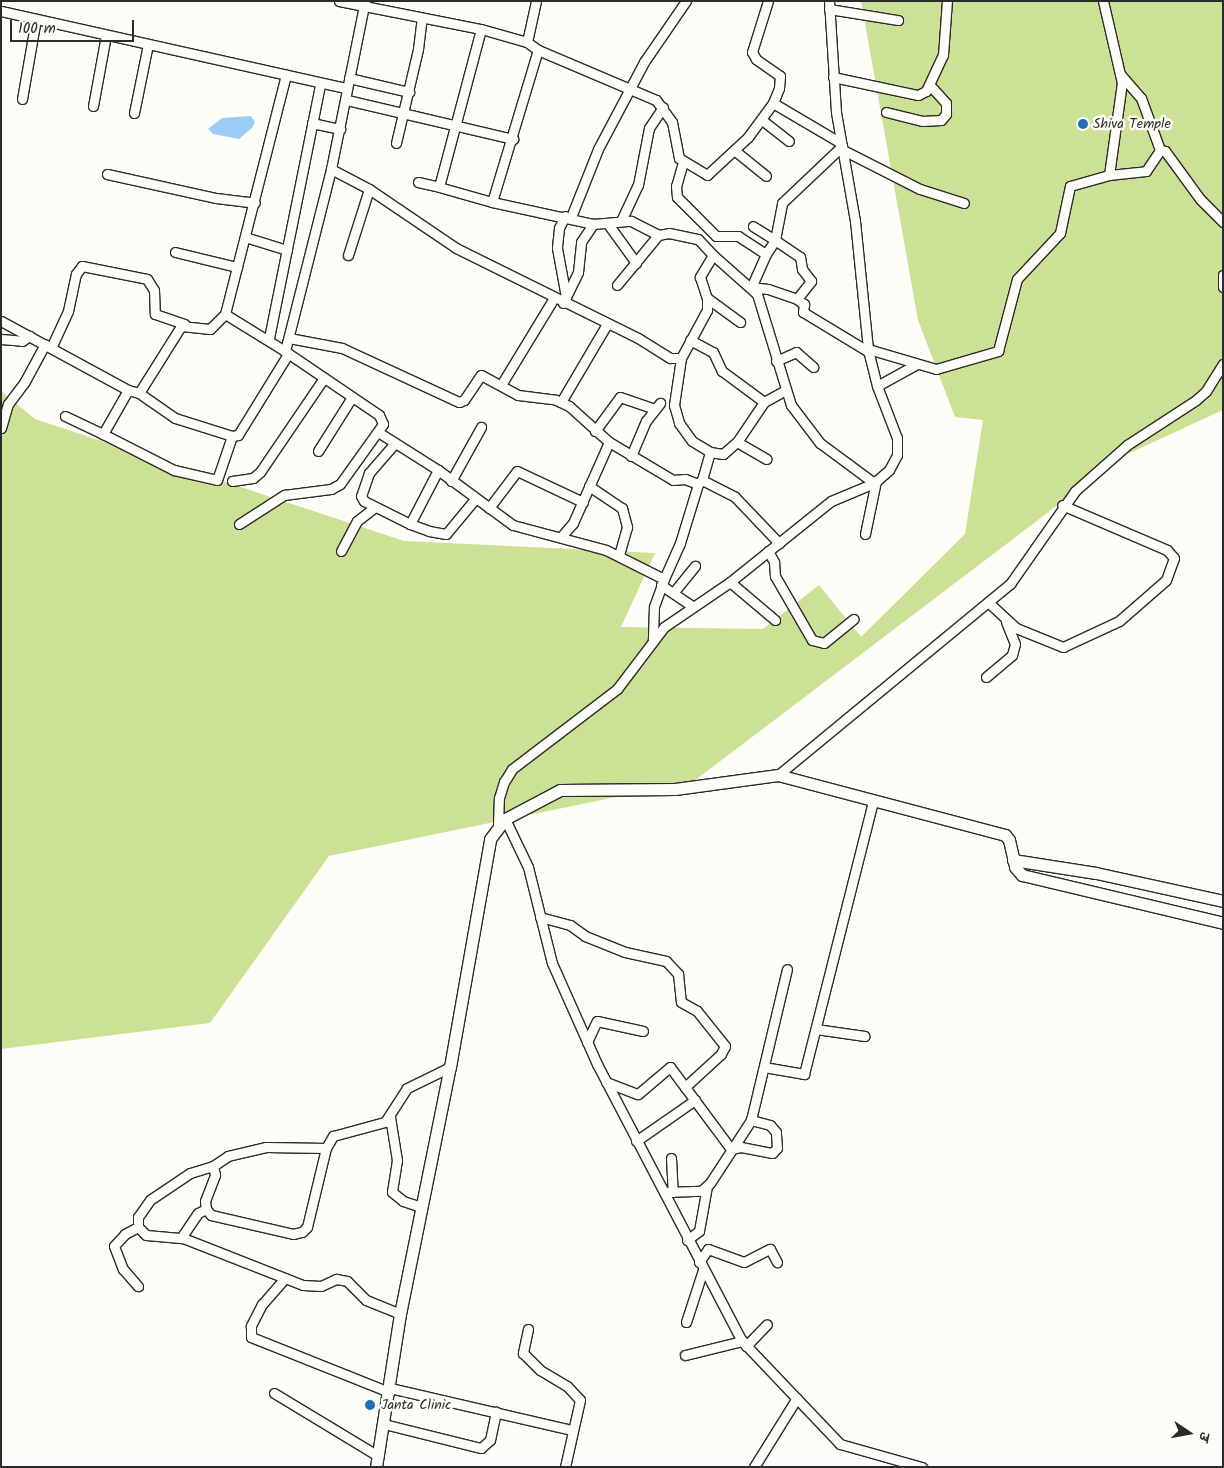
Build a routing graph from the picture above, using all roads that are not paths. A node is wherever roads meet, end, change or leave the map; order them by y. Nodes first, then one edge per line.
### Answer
1 (339, 1) edge
2 (536, 1) edge
3 (686, 1) edge
4 (768, 1) edge
5 (947, 1) edge
6 (1103, 1) edge
7 (364, 4) edge
8 (829, 5) edge
9 (1, 11) edge
10 (422, 18) junction
11 (36, 19) junction
12 (898, 20) dead end
13 (481, 28) junction
14 (106, 35) junction
15 (528, 42) junction
16 (148, 44) junction
17 (538, 50) junction
18 (1120, 74) junction
19 (286, 75) junction
20 (833, 77) junction
21 (349, 78) junction
22 (320, 84) junction
23 (930, 86) junction
24 (346, 88) junction
25 (631, 88) junction
26 (409, 92) junction
27 (22, 99) dead end
28 (347, 100) junction
29 (773, 103) junction
30 (93, 106) dead end
31 (663, 107) junction
32 (405, 112) junction
33 (886, 112) dead end
34 (134, 113) dead end
35 (762, 120) junction
36 (312, 123) junction
37 (455, 124) junction
38 (340, 129) junction
39 (513, 139) junction
40 (789, 141) dead end
41 (396, 143) dead end
42 (842, 146) junction
43 (734, 150) junction
44 (1160, 150) junction
45 (683, 162) junction
46 (332, 169) junction
47 (107, 174) dead end
48 (1109, 175) junction
49 (766, 176) dead end
50 (418, 182) dead end
51 (439, 187) junction
52 (369, 189) junction
53 (492, 202) junction
54 (255, 203) junction
55 (964, 203) dead end
56 (568, 217) junction
57 (621, 221) junction
58 (1223, 222) edge
59 (593, 224) junction
60 (608, 224) junction
61 (706, 225) junction
62 (754, 226) dead end
63 (658, 235) junction
64 (716, 236) junction
65 (246, 237) junction
66 (698, 240) junction
67 (775, 240) junction
68 (287, 250) junction
69 (710, 251) junction
70 (175, 252) dead end
71 (766, 254) junction
72 (348, 255) dead end
73 (636, 263) junction
74 (237, 267) junction
75 (1223, 275) edge
76 (617, 285) dead end
77 (751, 287) junction
78 (1223, 287) edge
79 (554, 298) junction
80 (707, 298) junction
81 (797, 299) junction
82 (564, 300) junction
83 (224, 314) junction
84 (1, 322) edge
85 (740, 322) dead end
86 (184, 324) junction
87 (607, 324) junction
88 (30, 336) junction
89 (269, 338) junction
90 (288, 338) junction
91 (1, 339) edge
92 (690, 340) junction
93 (48, 346) junction
94 (868, 351) junction
95 (287, 352) junction
96 (681, 358) junction
97 (776, 361) junction
98 (915, 364) junction
99 (1223, 364) edge
100 (813, 367) dead end
101 (324, 378) junction
102 (501, 385) junction
103 (877, 386) junction
104 (128, 390) junction
105 (784, 391) junction
106 (139, 393) junction
107 (352, 397) junction
108 (561, 402) junction
109 (764, 402) junction
110 (65, 416) dead end
111 (481, 427) dead end
112 (1, 428) edge
113 (595, 431) junction
114 (378, 432) junction
115 (103, 434) junction
116 (232, 436) junction
117 (609, 442) junction
118 (737, 442) junction
119 (395, 443) junction
120 (318, 451) dead end
121 (710, 452) junction
122 (630, 456) junction
123 (766, 459) dead end
124 (438, 470) junction
125 (232, 481) dead end
126 (451, 481) junction
127 (700, 482) junction
128 (875, 482) junction
129 (589, 486) junction
130 (475, 499) junction
131 (583, 502) junction
132 (1062, 505) junction
133 (375, 507) junction
134 (489, 508) junction
135 (239, 524) dead end
136 (410, 524) junction
137 (865, 534) dead end
138 (561, 537) junction
139 (779, 542) junction
140 (341, 551) dead end
141 (768, 551) junction
142 (619, 555) junction
143 (695, 566) dead end
144 (663, 582) junction
145 (730, 582) junction
146 (673, 593) junction
147 (988, 602) junction
148 (692, 606) junction
149 (1003, 617) junction
150 (854, 619) dead end
151 (775, 620) dead end
152 (652, 640) junction
153 (986, 676) dead end
154 (778, 774) junction
155 (873, 801) junction
156 (502, 821) junction
157 (1013, 860) junction
158 (1223, 901) edge
159 (540, 918) junction
160 (1223, 923) edge
161 (787, 969) dead end
162 (816, 1029) junction
163 (643, 1031) dead end
164 (864, 1036) dead end
165 (587, 1042) junction
166 (450, 1067) junction
167 (764, 1067) junction
168 (606, 1082) junction
169 (685, 1087) junction
170 (695, 1100) junction
171 (390, 1117) junction
172 (751, 1120) junction
173 (636, 1141) junction
174 (326, 1148) junction
175 (731, 1148) junction
176 (671, 1158) dead end
177 (213, 1166) junction
178 (707, 1186) junction
179 (669, 1192) junction
180 (422, 1206) junction
181 (206, 1208) junction
182 (138, 1227) junction
183 (180, 1238) junction
184 (687, 1240) junction
185 (777, 1262) dead end
186 (701, 1266) junction
187 (284, 1278) junction
188 (138, 1286) dead end
189 (400, 1314) junction
190 (686, 1322) dead end
191 (767, 1324) dead end
192 (528, 1329) dead end
193 (744, 1344) junction
194 (685, 1354) dead end
195 (390, 1390) junction
196 (274, 1393) dead end
197 (797, 1398) junction
198 (496, 1412) junction
199 (384, 1424) junction
200 (572, 1430) junction
201 (377, 1461) edge
202 (565, 1467) edge
203 (754, 1467) edge
204 (922, 1467) edge

1 - 7 street
2 - 15 street
3 - 25 street
4 - 29 street
5 - 23 street
6 - 18 street
7 - 10 street
7 - 21 street
8 - 12 street
8 - 20 street
9 - 11 street
10 - 13 street
10 - 26 street
11 - 14 street
11 - 27 street
13 - 15 street
13 - 37 street
14 - 16 street
14 - 30 street
15 - 17 street
16 - 19 street
16 - 34 street
17 - 25 street
17 - 39 street
18 - 44 street
18 - 48 street
19 - 22 street
19 - 54 street
20 - 23 street
20 - 42 street
21 - 24 street
21 - 26 street
22 - 24 street
22 - 36 street
23 - 33 street
24 - 28 street
25 - 31 street
25 - 56 street
26 - 32 street
28 - 32 street
28 - 38 street
29 - 35 street
29 - 42 street
31 - 45 street
31 - 57 street
32 - 37 street
32 - 41 street
35 - 40 street
35 - 43 street
36 - 38 street
36 - 68 street
37 - 39 street
37 - 51 street
38 - 46 street
39 - 53 street
42 - 55 street
42 - 67 street
42 - 94 street
43 - 45 street
43 - 49 street
44 - 48 street
44 - 58 street
45 - 61 street
46 - 52 street
46 - 90 street
47 - 54 street
48 - 98 street
50 - 51 street
51 - 53 street
52 - 72 street
52 - 79 street
53 - 56 street
54 - 65 street
56 - 59 street
56 - 82 street
57 - 60 street
57 - 63 street
59 - 60 street
59 - 82 street
60 - 73 street
61 - 64 street
61 - 66 street
62 - 67 street
63 - 66 street
63 - 73 street
64 - 69 street
64 - 71 street
65 - 68 street
65 - 74 street
66 - 69 street
67 - 71 street
67 - 81 street
68 - 89 street
69 - 77 street
69 - 80 street
70 - 74 street
71 - 77 street
73 - 76 street
74 - 83 street
75 - 78 street
77 - 81 street
77 - 97 street
79 - 82 street
79 - 102 street
80 - 85 street
80 - 92 street
81 - 94 street
82 - 87 street
83 - 86 street
83 - 89 street
84 - 88 street
86 - 93 street
86 - 106 street
87 - 96 street
87 - 108 street
88 - 91 street
88 - 93 street
89 - 95 street
90 - 95 street
90 - 102 street
92 - 96 street
92 - 109 street
93 - 104 street
93 - 112 street
94 - 98 street
94 - 103 street
95 - 101 street
95 - 116 street
96 - 121 street
97 - 100 street
97 - 105 street
98 - 103 street
99 - 132 street
101 - 107 street
101 - 125 street
102 - 108 street
103 - 128 street
104 - 106 street
104 - 115 street
105 - 109 street
105 - 128 street
106 - 116 street
107 - 114 street
107 - 120 street
108 - 113 street
109 - 118 street
110 - 115 street
111 - 126 street
113 - 117 street
113 - 122 street
114 - 119 street
114 - 135 street
115 - 116 street
117 - 122 street
117 - 129 street
118 - 121 street
118 - 123 street
119 - 124 street
119 - 133 street
121 - 127 street
122 - 127 street
124 - 126 street
124 - 136 street
126 - 130 street
127 - 139 street
127 - 144 street
128 - 137 street
128 - 139 street
129 - 131 street
129 - 142 street
130 - 134 street
130 - 136 street
131 - 134 street
131 - 138 street
132 - 147 street
132 - 149 street
133 - 136 street
133 - 140 street
134 - 138 street
138 - 142 street
139 - 141 street
141 - 145 street
141 - 150 street
142 - 144 street
143 - 146 street
144 - 146 street
144 - 152 street
145 - 148 street
145 - 151 street
146 - 148 street
147 - 149 street
147 - 154 street
148 - 152 street
149 - 153 street
152 - 156 street
154 - 155 street
154 - 156 street
155 - 157 street
155 - 162 street
156 - 159 street
156 - 166 street
157 - 158 street
157 - 160 street
159 - 165 street
159 - 169 street
161 - 167 street
162 - 164 street
162 - 167 street
163 - 165 street
165 - 168 street
166 - 171 street
166 - 180 street
167 - 172 street
168 - 169 street
168 - 173 street
169 - 170 street
170 - 173 street
170 - 175 street
171 - 174 street
171 - 180 street
172 - 175 street
172 - 175 street
173 - 179 street
174 - 177 street
174 - 181 street
175 - 178 street
176 - 179 street
177 - 181 street
177 - 182 street
178 - 179 street
178 - 184 street
179 - 184 street
180 - 189 street
181 - 183 street
182 - 183 street
182 - 188 street
183 - 187 street
184 - 186 street
185 - 186 street
186 - 190 street
186 - 193 street
187 - 189 street
187 - 195 street
189 - 195 street
191 - 193 street
192 - 200 street
193 - 194 street
193 - 197 street
195 - 198 street
195 - 199 street
196 - 201 street
197 - 203 street
197 - 204 street
198 - 199 street
198 - 200 street
199 - 201 street
200 - 202 street

